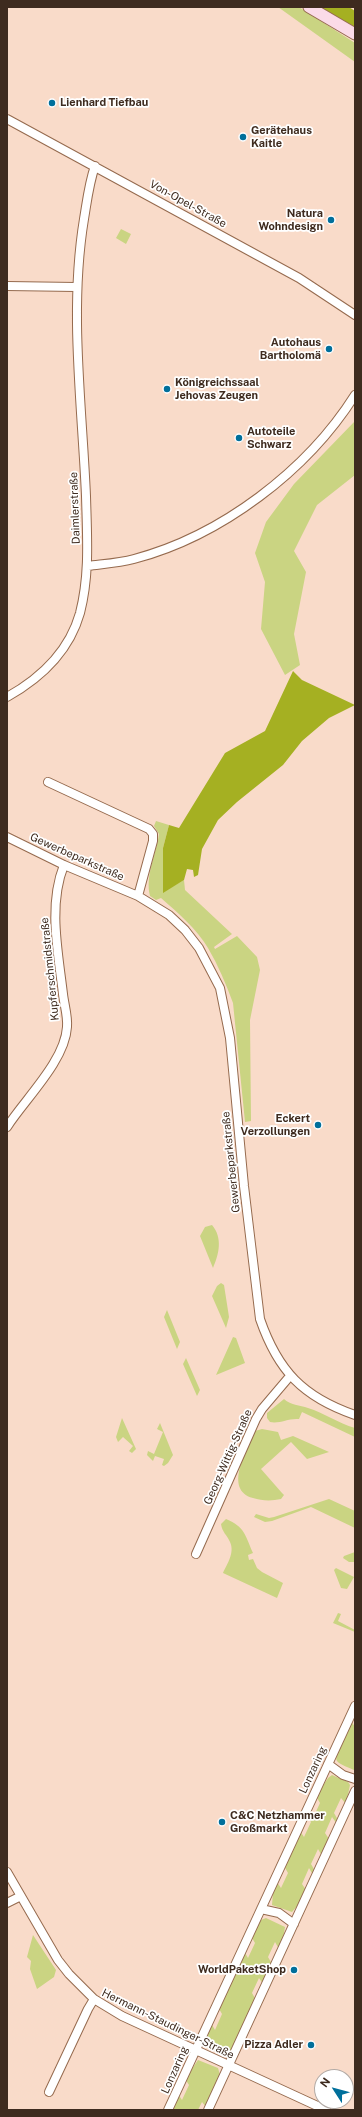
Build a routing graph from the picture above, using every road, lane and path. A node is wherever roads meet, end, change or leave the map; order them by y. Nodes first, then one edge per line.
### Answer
1 (309, 7) edge
2 (355, 34) edge
3 (7, 119) edge
4 (95, 166) junction
5 (7, 286) edge
6 (76, 287) junction
7 (355, 315) edge
8 (355, 396) edge
9 (88, 566) junction
10 (7, 697) edge
11 (48, 782) dead end
12 (7, 837) edge
13 (64, 865) junction
14 (138, 896) junction
15 (7, 1128) edge
16 (290, 1376) junction
17 (355, 1415) edge
18 (196, 1554) dead end
19 (355, 1706) edge
20 (328, 1764) junction
21 (355, 1779) edge
22 (355, 1791) edge
23 (7, 1872) edge
24 (22, 1896) junction
25 (7, 1903) edge
26 (261, 1908) junction
27 (294, 1924) junction
28 (94, 1999) junction
29 (196, 2050) junction
30 (229, 2065) junction
31 (49, 2092) dead end
32 (168, 2110) edge
33 (208, 2110) edge
34 (326, 2110) edge

1 - 2 main road
3 - 4 street, Von-Opel-Straße
4 - 6 street, Daimlerstraße
4 - 7 street, Von-Opel-Straße
5 - 6 street
6 - 9 street, Daimlerstraße
8 - 9 street
9 - 10 street, Daimlerstraße
11 - 14 street
12 - 13 street, Gewerbeparkstraße
13 - 14 street, Gewerbeparkstraße
13 - 15 street, Kupferschmidstraße
14 - 16 street, Gewerbeparkstraße
16 - 17 street, Gewerbeparkstraße
16 - 18 street, Georg-Wittig-Straße
19 - 20 street, Lonzaring
20 - 21 street
20 - 26 street, Lonzaring
22 - 27 street
23 - 24 street
24 - 25 street
24 - 28 street
26 - 27 street
26 - 29 street, Lonzaring
27 - 30 street
28 - 29 street, Hermann-Staudinger-Straße
28 - 31 street, Hermann-Staudinger-Straße
29 - 30 street, Hermann-Staudinger-Straße
29 - 32 street, Lonzaring
30 - 33 street
30 - 34 street, Hermann-Staudinger-Straße

